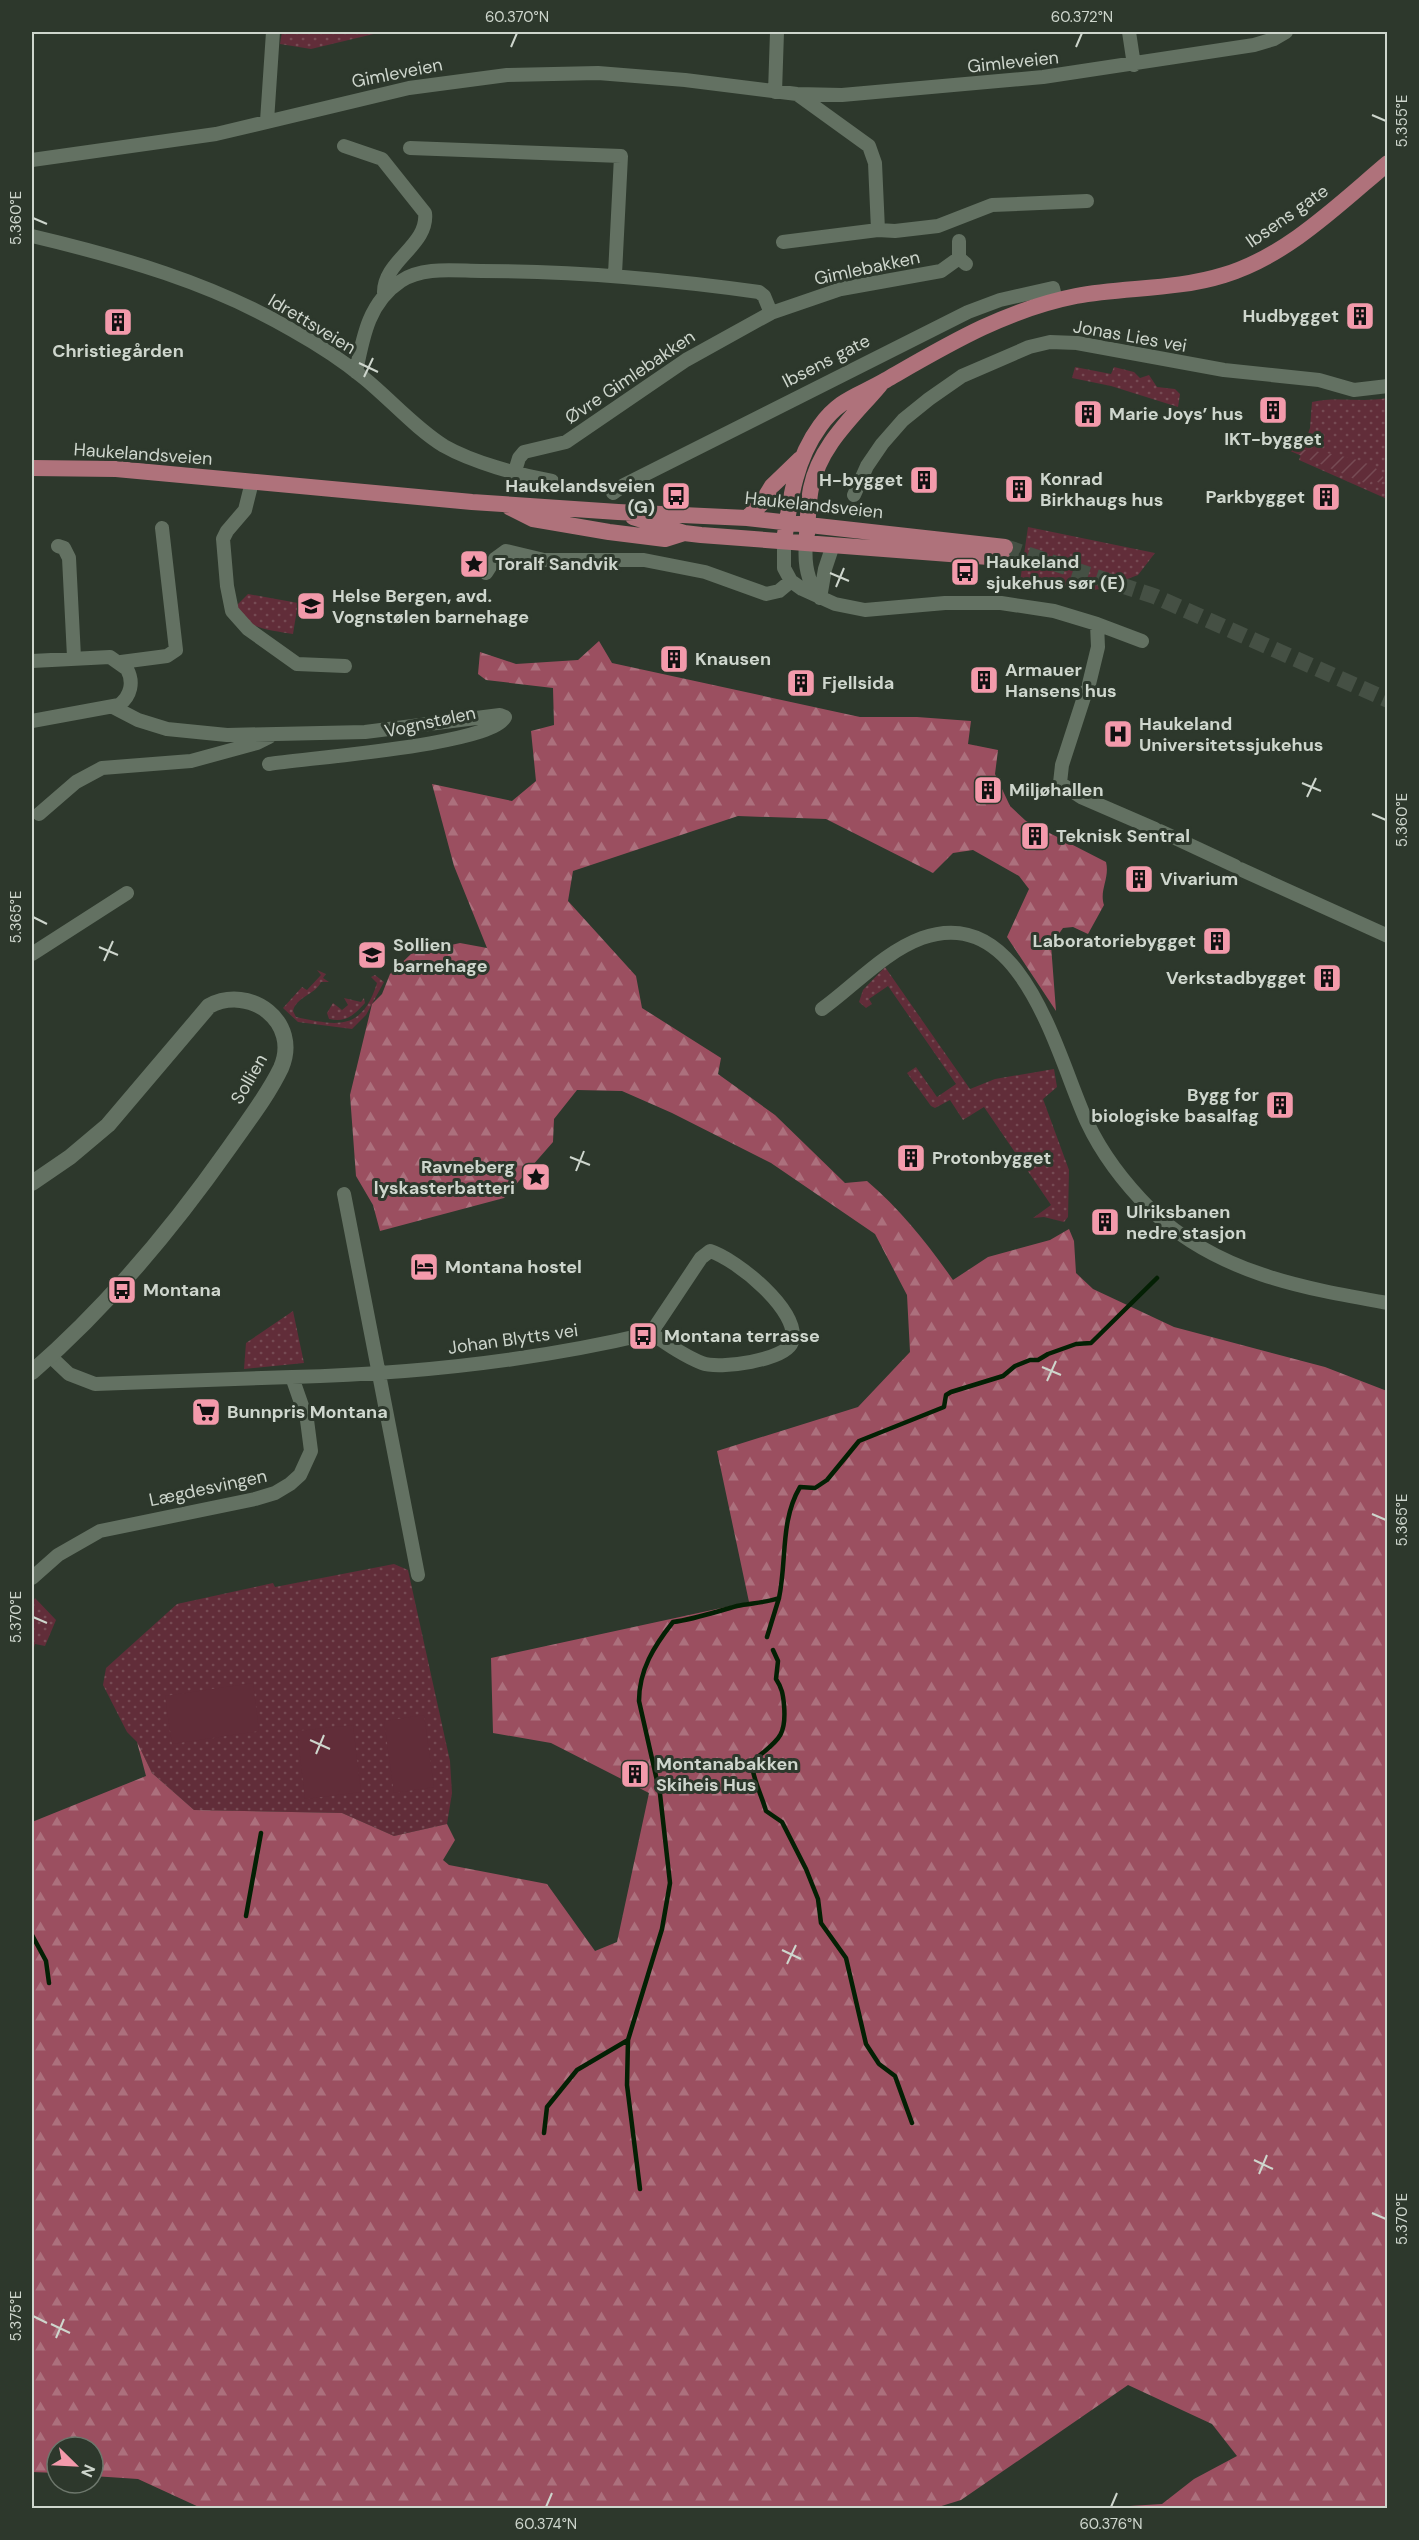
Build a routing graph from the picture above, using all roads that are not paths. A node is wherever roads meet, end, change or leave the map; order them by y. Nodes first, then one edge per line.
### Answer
1 (273, 32) edge
2 (777, 32) edge
3 (1129, 32) edge
4 (1286, 32) edge
5 (1134, 65) junction
6 (774, 92) junction
7 (797, 94) junction
8 (267, 121) junction
9 (344, 146) dead end
10 (410, 148) dead end
11 (32, 159) edge
12 (1388, 163) edge
13 (1087, 201) dead end
14 (878, 230) junction
15 (32, 236) edge
16 (959, 241) dead end
17 (783, 242) dead end
18 (615, 274) junction
19 (384, 296) junction
20 (1056, 302) junction
21 (771, 313) junction
22 (356, 372) junction
23 (883, 382) junction
24 (1388, 386) edge
25 (803, 456) junction
26 (32, 468) edge
27 (515, 471) junction
28 (552, 481) dead end
29 (252, 482) junction
30 (614, 493) dead end
31 (854, 495) dead end
32 (502, 504) junction
33 (611, 512) junction
34 (747, 518) junction
35 (787, 521) junction
36 (808, 524) junction
37 (162, 528) dead end
38 (684, 533) junction
39 (784, 541) junction
40 (806, 543) junction
41 (833, 545) junction
42 (58, 546) dead end
43 (486, 573) dead end
44 (791, 581) junction
45 (820, 598) junction
46 (1097, 624) junction
47 (1142, 641) dead end
48 (74, 657) junction
49 (32, 661) edge
50 (121, 662) junction
51 (345, 666) dead end
52 (113, 707) junction
53 (32, 721) edge
54 (273, 734) junction
55 (269, 764) dead end
56 (39, 814) dead end
57 (127, 893) dead end
58 (1388, 936) edge
59 (32, 954) edge
60 (822, 1009) dead end
61 (32, 1183) edge
62 (344, 1194) dead end
63 (1388, 1303) edge
64 (651, 1333) junction
65 (50, 1356) junction
66 (32, 1372) edge
67 (379, 1375) junction
68 (292, 1377) junction
69 (418, 1575) dead end
70 (32, 1578) edge

1 - 8 street
2 - 6 street
3 - 5 street
4 - 5 street, Gimleveien
5 - 7 street, Gimleveien
6 - 7 street, Gimleveien
6 - 8 street, Gimleveien
7 - 14 street
8 - 11 street, Gimleveien
9 - 19 street
10 - 18 street
12 - 20 main road, Ibsens gate
13 - 14 street
14 - 17 street
15 - 22 street, Idrettsveien
16 - 21 street, Gimlebakken
18 - 19 street
18 - 21 street
19 - 22 street
20 - 23 main road, Ibsens gate
20 - 30 street, Ibsens gate
21 - 27 street, Øvre Gimlebakken
22 - 27 street, Idrettsveien
23 - 25 main road, Ibsens gate
23 - 36 main road, Ibsens gate
24 - 31 street, Jonas Lies vei
25 - 34 main road
25 - 35 main road, Ibsens gate
26 - 29 main road, Haukelandsveien
27 - 28 street, Idrettsveien
29 - 32 main road, Haukelandsveien
29 - 51 street
32 - 33 main road, Haukelandsveien
32 - 38 main road, Haukelandsveien
33 - 34 main road, Haukelandsveien
33 - 38 main road, Haukelandsveien
34 - 35 main road, Haukelandsveien
35 - 36 main road, Haukelandsveien
35 - 39 main road, Ibsens gate
36 - 40 main road, Ibsens gate
36 - 41 main road, Haukelandsveien
37 - 50 street
38 - 39 main road, Haukelandsveien
39 - 40 main road, Haukelandsveien
39 - 44 street
40 - 41 main road, Haukelandsveien
40 - 45 street
41 - 45 street
42 - 48 street
43 - 44 street
44 - 45 street
45 - 46 street
46 - 47 street
46 - 58 street
48 - 49 street
48 - 50 street
50 - 52 street
52 - 53 street
52 - 54 street, Vognstølen
54 - 55 street, Vognstølen
54 - 56 street, Vognstølen
57 - 59 street
60 - 63 street
61 - 65 street, Sollien
62 - 67 street
64 - 64 street
64 - 67 street, Johan Blytts vei
65 - 66 street, Sollien
65 - 68 street
67 - 68 street, Johan Blytts vei
67 - 69 street
68 - 70 street, Lægdesvingen

